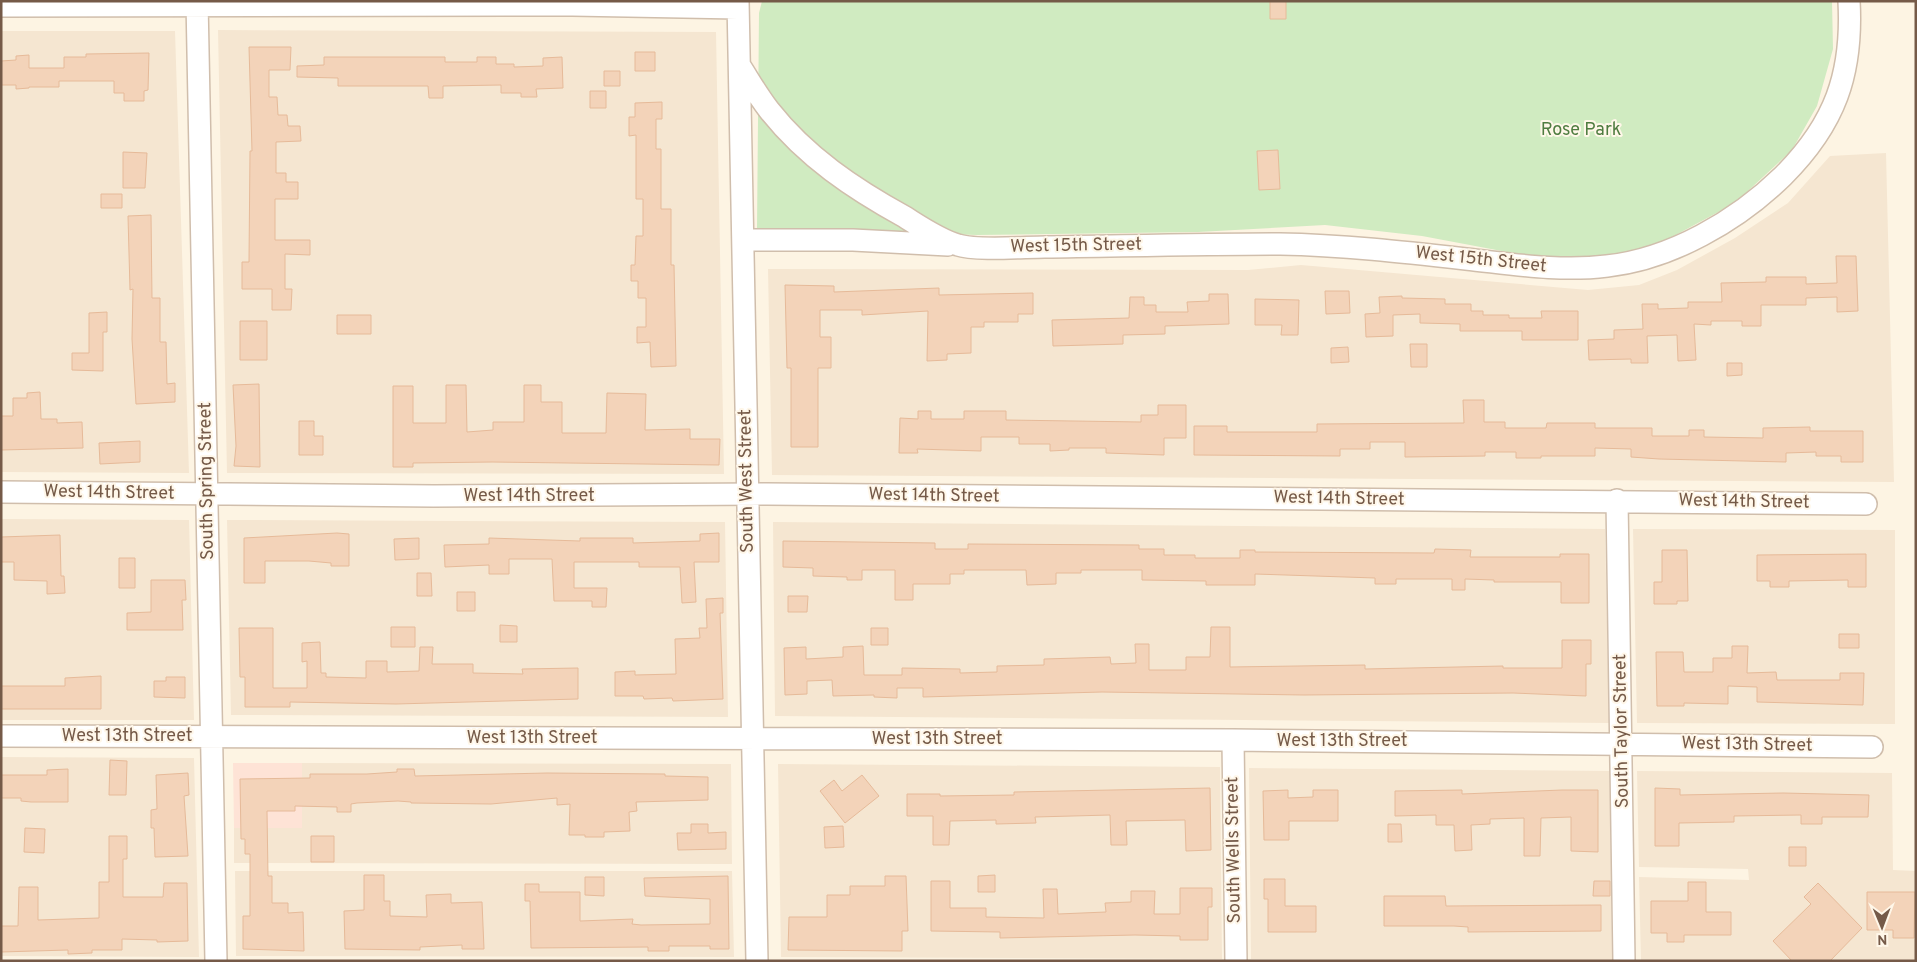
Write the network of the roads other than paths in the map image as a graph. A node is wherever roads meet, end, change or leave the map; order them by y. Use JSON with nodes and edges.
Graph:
{"nodes":[{"id":1,"x":1848,"y":1,"type":"edge"},
{"id":2,"x":197,"y":3,"type":"edge"},
{"id":3,"x":738,"y":4,"type":"edge"},
{"id":4,"x":1,"y":6,"type":"edge"},
{"id":5,"x":740,"y":66,"type":"junction"},
{"id":6,"x":743,"y":240,"type":"junction"},
{"id":7,"x":960,"y":246,"type":"junction"},
{"id":8,"x":1,"y":492,"type":"edge"},
{"id":9,"x":208,"y":494,"type":"junction"},
{"id":10,"x":747,"y":495,"type":"junction"},
{"id":11,"x":1617,"y":500,"type":"junction"},
{"id":12,"x":1866,"y":504,"type":"dead end"},
{"id":13,"x":1,"y":736,"type":"edge"},
{"id":14,"x":212,"y":736,"type":"junction"},
{"id":15,"x":751,"y":738,"type":"junction"},
{"id":16,"x":1233,"y":740,"type":"junction"},
{"id":17,"x":1622,"y":743,"type":"junction"},
{"id":18,"x":1872,"y":747,"type":"dead end"},
{"id":19,"x":216,"y":961,"type":"edge"},
{"id":20,"x":757,"y":961,"type":"edge"},
{"id":21,"x":1236,"y":961,"type":"edge"},
{"id":22,"x":1624,"y":961,"type":"edge"}],
"edges":[{"from":1,"to":7,"type":"street","name":"West 15th Street"},
{"from":2,"to":3,"type":"street"},
{"from":2,"to":4,"type":"street"},
{"from":2,"to":9,"type":"street","name":"South Spring Street"},
{"from":3,"to":5,"type":"street","name":"South West Street"},
{"from":5,"to":6,"type":"street","name":"South West Street"},
{"from":5,"to":7,"type":"street","name":"West 15th Street"},
{"from":6,"to":7,"type":"street","name":"West 15th Street"},
{"from":6,"to":10,"type":"street","name":"South West Street"},
{"from":8,"to":9,"type":"street","name":"West 14th Street"},
{"from":9,"to":10,"type":"street","name":"West 14th Street"},
{"from":9,"to":14,"type":"street","name":"South Spring Street"},
{"from":10,"to":11,"type":"street","name":"West 14th Street"},
{"from":10,"to":15,"type":"street","name":"South West Street"},
{"from":11,"to":12,"type":"street","name":"West 14th Street"},
{"from":11,"to":17,"type":"street","name":"South Taylor Street"},
{"from":13,"to":14,"type":"street","name":"West 13th Street"},
{"from":14,"to":15,"type":"street","name":"West 13th Street"},
{"from":14,"to":19,"type":"street","name":"South Spring Street"},
{"from":15,"to":16,"type":"street","name":"West 13th Street"},
{"from":15,"to":20,"type":"street","name":"South West Street"},
{"from":16,"to":17,"type":"street","name":"West 13th Street"},
{"from":16,"to":21,"type":"street","name":"South Wells Street"},
{"from":17,"to":18,"type":"street","name":"West 13th Street"},
{"from":17,"to":22,"type":"street","name":"South Taylor Street"}]}
